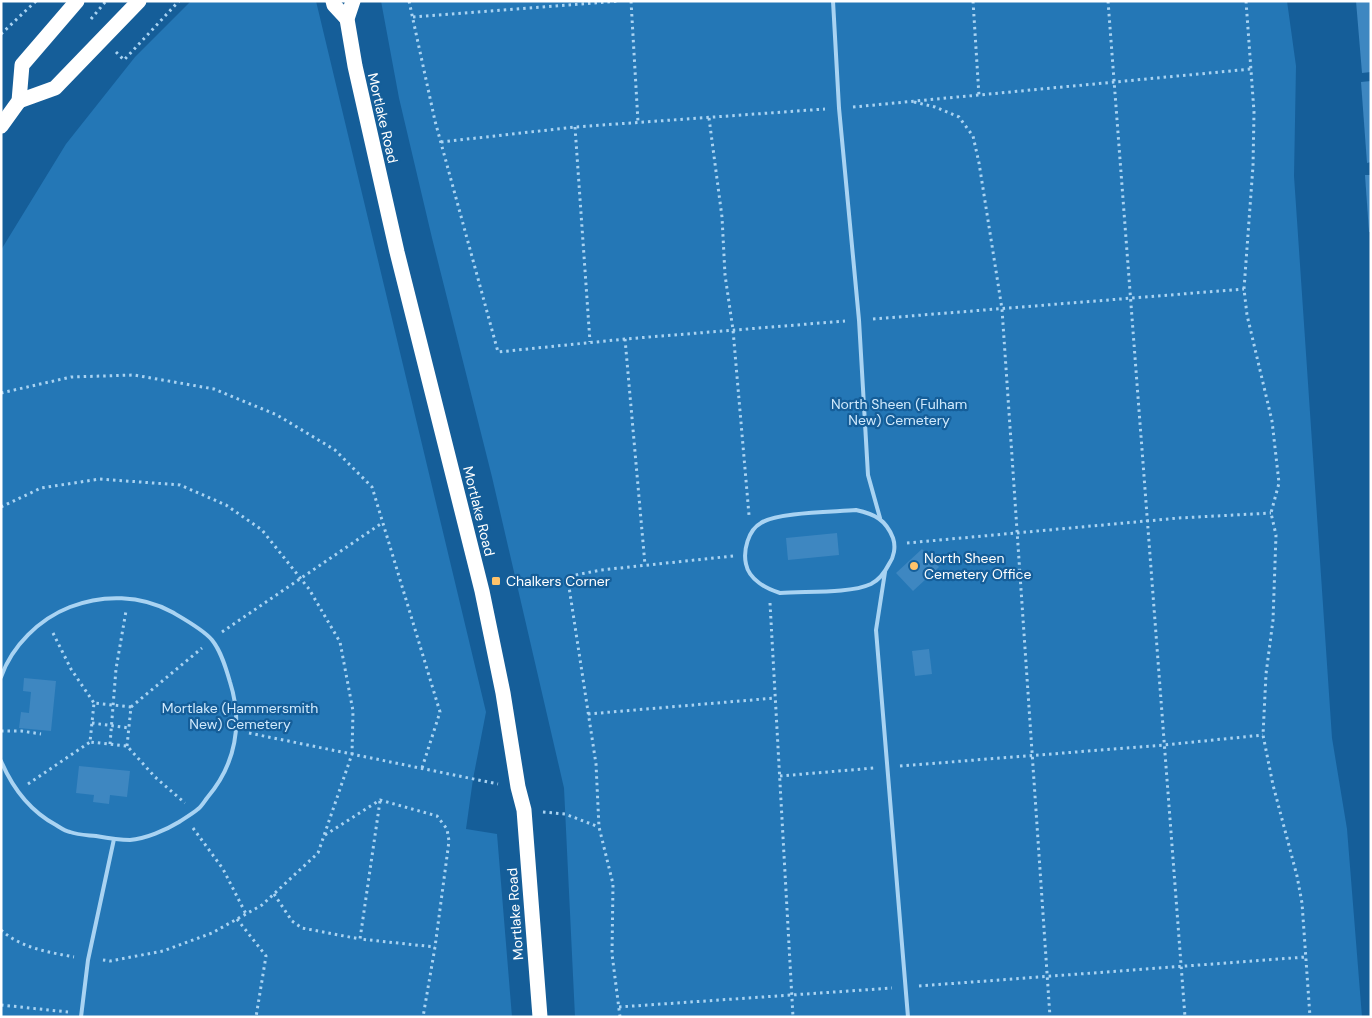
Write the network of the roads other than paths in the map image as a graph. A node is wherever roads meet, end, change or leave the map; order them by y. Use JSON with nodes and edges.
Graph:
{"nodes":[{"id":1,"x":77,"y":1,"type":"edge"},
{"id":2,"x":139,"y":1,"type":"edge"},
{"id":3,"x":334,"y":1,"type":"edge"},
{"id":4,"x":353,"y":1,"type":"edge"},
{"id":5,"x":833,"y":1,"type":"edge"},
{"id":6,"x":347,"y":19,"type":"junction"},
{"id":7,"x":19,"y":101,"type":"junction"},
{"id":8,"x":1,"y":126,"type":"edge"},
{"id":9,"x":880,"y":518,"type":"junction"},
{"id":10,"x":885,"y":572,"type":"junction"},
{"id":11,"x":1,"y":677,"type":"edge"},
{"id":12,"x":1,"y":761,"type":"edge"},
{"id":13,"x":114,"y":839,"type":"junction"},
{"id":14,"x":82,"y":1015,"type":"edge"},
{"id":15,"x":540,"y":1017,"type":"edge"},
{"id":16,"x":908,"y":1017,"type":"edge"}],
"edges":[{"from":1,"to":7,"type":"highway"},
{"from":2,"to":7,"type":"highway"},
{"from":3,"to":6,"type":"highway","name":"Mortlake Road"},
{"from":4,"to":6,"type":"highway","name":"Mortlake Road"},
{"from":5,"to":9,"type":"lane"},
{"from":6,"to":15,"type":"highway","name":"Mortlake Road"},
{"from":7,"to":8,"type":"highway"},
{"from":9,"to":10,"type":"lane"},
{"from":9,"to":10,"type":"lane"},
{"from":10,"to":16,"type":"lane"},
{"from":11,"to":13,"type":"lane"},
{"from":12,"to":13,"type":"lane"},
{"from":13,"to":14,"type":"lane"}]}
